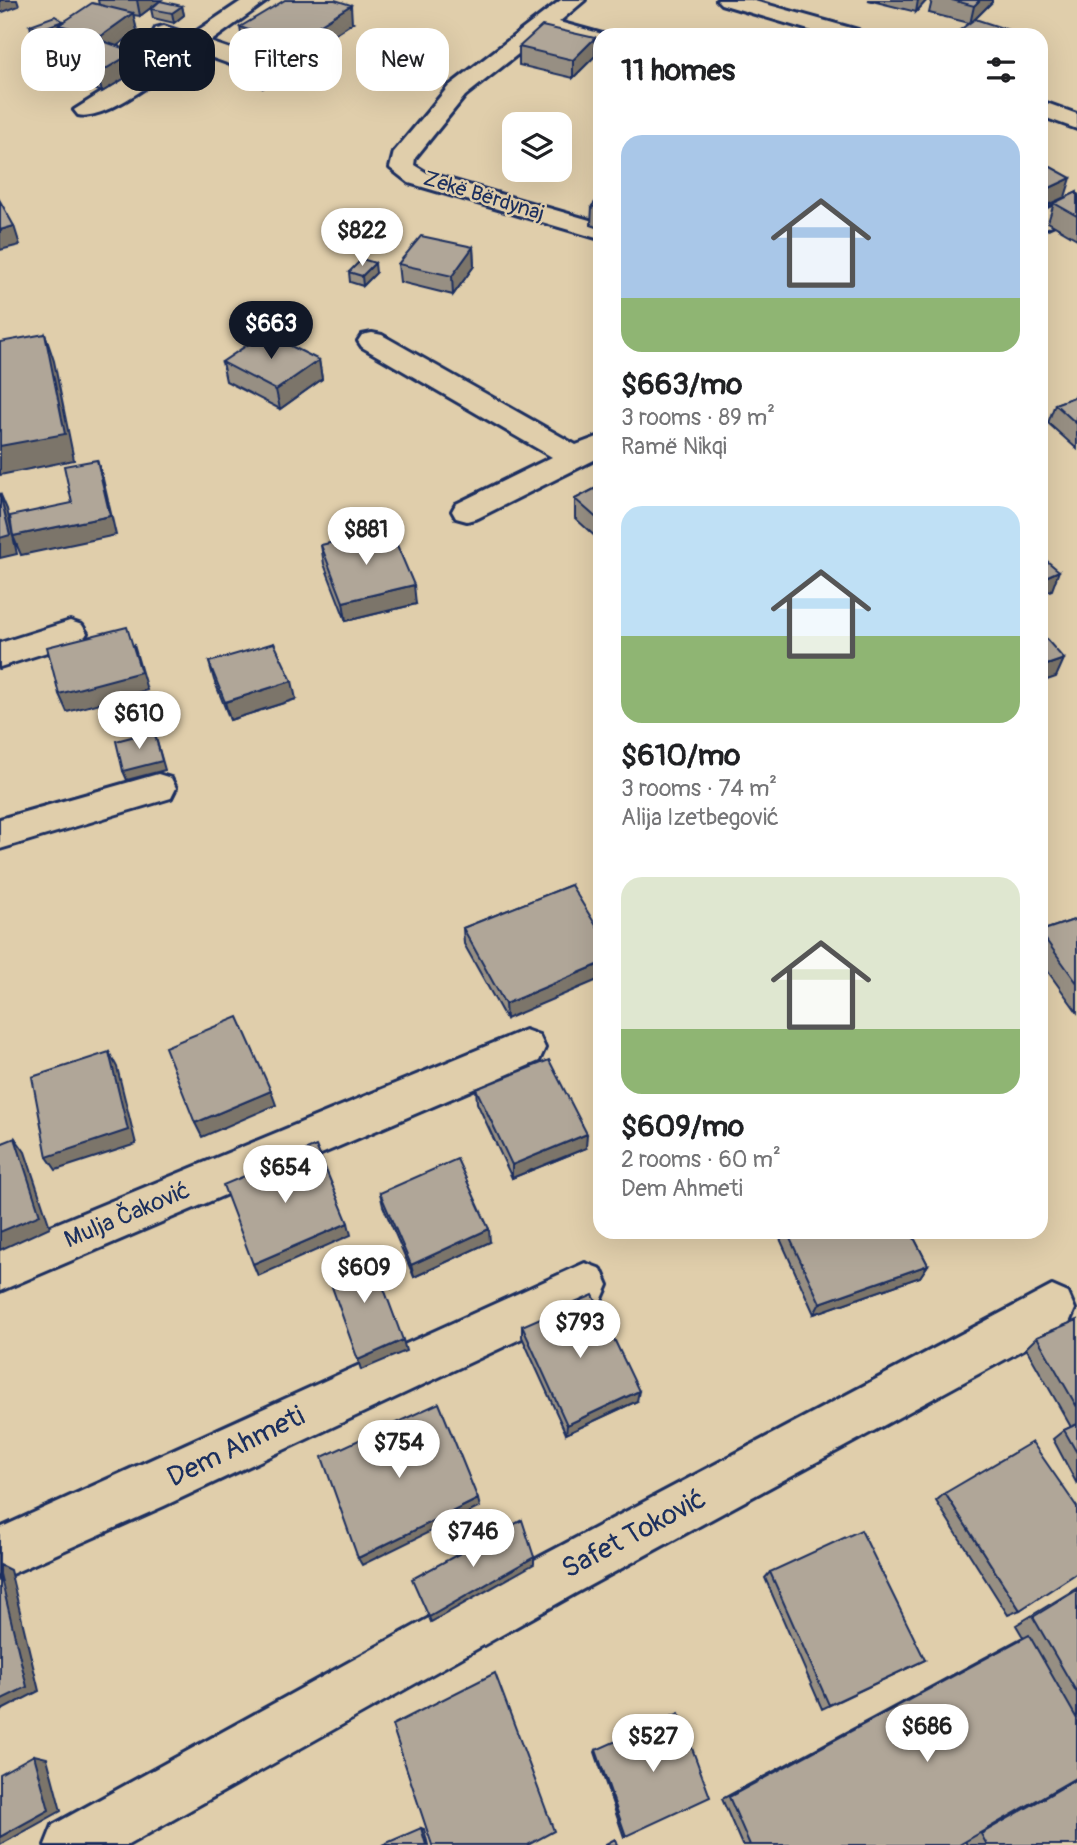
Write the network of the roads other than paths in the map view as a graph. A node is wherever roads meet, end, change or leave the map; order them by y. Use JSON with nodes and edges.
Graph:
{"nodes":[{"id":1,"x":257,"y":0,"type":"edge"},
{"id":2,"x":573,"y":0,"type":"edge"},
{"id":3,"x":728,"y":0,"type":"edge"},
{"id":4,"x":542,"y":24,"type":"junction"},
{"id":5,"x":826,"y":28,"type":"edge"},
{"id":6,"x":215,"y":30,"type":"edge"},
{"id":7,"x":593,"y":38,"type":"edge"},
{"id":8,"x":123,"y":91,"type":"edge"},
{"id":9,"x":86,"y":110,"type":"dead end"},
{"id":10,"x":1048,"y":111,"type":"edge"},
{"id":11,"x":1077,"y":122,"type":"edge"},
{"id":12,"x":1077,"y":204,"type":"edge"},
{"id":13,"x":1048,"y":218,"type":"edge"},
{"id":14,"x":593,"y":229,"type":"edge"},
{"id":15,"x":372,"y":341,"type":"dead end"},
{"id":16,"x":588,"y":451,"type":"edge"},
{"id":17,"x":467,"y":511,"type":"dead end"},
{"id":18,"x":70,"y":633,"type":"dead end"},
{"id":19,"x":0,"y":655,"type":"edge"},
{"id":20,"x":158,"y":788,"type":"dead end"},
{"id":21,"x":0,"y":834,"type":"edge"},
{"id":22,"x":525,"y":1048,"type":"dead end"},
{"id":23,"x":0,"y":1269,"type":"edge"},
{"id":24,"x":585,"y":1284,"type":"dead end"},
{"id":25,"x":1052,"y":1309,"type":"dead end"},
{"id":26,"x":0,"y":1554,"type":"edge"},
{"id":27,"x":73,"y":1845,"type":"edge"}],
"edges":[{"from":1,"to":6,"type":"street"},
{"from":2,"to":4,"type":"street","name":"Zekë Bërdynaj"},
{"from":3,"to":5,"type":"street"},
{"from":4,"to":7,"type":"street"},
{"from":4,"to":14,"type":"street","name":"Zekë Bërdynaj"},
{"from":8,"to":9,"type":"street"},
{"from":10,"to":11,"type":"street"},
{"from":12,"to":13,"type":"street"},
{"from":15,"to":16,"type":"street"},
{"from":16,"to":17,"type":"street"},
{"from":18,"to":19,"type":"street"},
{"from":20,"to":21,"type":"street"},
{"from":22,"to":23,"type":"street","name":"Mulja Čaković"},
{"from":24,"to":26,"type":"street","name":"Dem Ahmeti"},
{"from":25,"to":27,"type":"street","name":"Safet Toković"}]}
